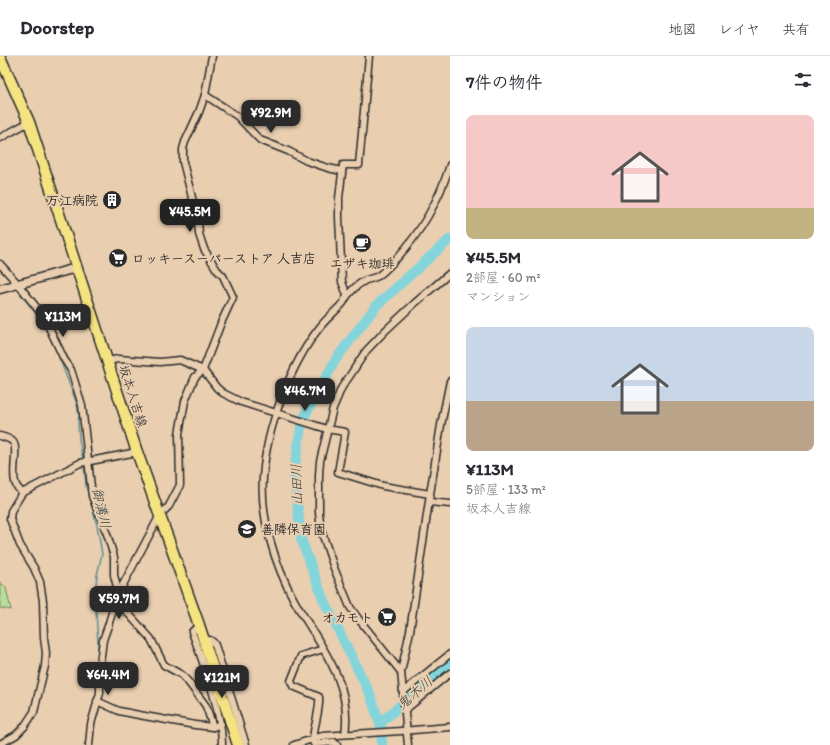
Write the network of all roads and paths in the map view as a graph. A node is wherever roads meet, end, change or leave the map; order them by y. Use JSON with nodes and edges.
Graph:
{"nodes":[{"id":1,"x":212,"y":56,"type":"edge"},
{"id":2,"x":369,"y":56,"type":"edge"},
{"id":3,"x":0,"y":58,"type":"edge"},
{"id":4,"x":205,"y":95,"type":"junction"},
{"id":5,"x":29,"y":122,"type":"junction"},
{"id":6,"x":0,"y":138,"type":"edge"},
{"id":7,"x":450,"y":165,"type":"edge"},
{"id":8,"x":342,"y":170,"type":"junction"},
{"id":9,"x":0,"y":264,"type":"edge"},
{"id":10,"x":76,"y":268,"type":"junction"},
{"id":11,"x":450,"y":273,"type":"edge"},
{"id":12,"x":18,"y":284,"type":"junction"},
{"id":13,"x":0,"y":289,"type":"edge"},
{"id":14,"x":348,"y":295,"type":"junction"},
{"id":15,"x":108,"y":361,"type":"junction"},
{"id":16,"x":203,"y":370,"type":"junction"},
{"id":17,"x":450,"y":381,"type":"edge"},
{"id":18,"x":277,"y":412,"type":"junction"},
{"id":19,"x":327,"y":429,"type":"junction"},
{"id":20,"x":0,"y":436,"type":"edge"},
{"id":21,"x":137,"y":452,"type":"junction"},
{"id":22,"x":89,"y":460,"type":"junction"},
{"id":23,"x":22,"y":493,"type":"junction"},
{"id":24,"x":430,"y":494,"type":"junction"},
{"id":25,"x":429,"y":502,"type":"junction"},
{"id":26,"x":450,"y":504,"type":"edge"},
{"id":27,"x":160,"y":515,"type":"junction"},
{"id":28,"x":119,"y":593,"type":"junction"},
{"id":29,"x":199,"y":624,"type":"junction"},
{"id":30,"x":204,"y":640,"type":"junction"},
{"id":31,"x":323,"y":649,"type":"junction"},
{"id":32,"x":450,"y":654,"type":"edge"},
{"id":33,"x":401,"y":672,"type":"junction"},
{"id":34,"x":450,"y":672,"type":"edge"},
{"id":35,"x":403,"y":692,"type":"junction"},
{"id":36,"x":97,"y":701,"type":"junction"},
{"id":37,"x":405,"y":710,"type":"junction"},
{"id":38,"x":221,"y":724,"type":"junction"},
{"id":39,"x":212,"y":727,"type":"junction"},
{"id":40,"x":450,"y":727,"type":"edge"},
{"id":41,"x":404,"y":731,"type":"junction"},
{"id":42,"x":347,"y":734,"type":"junction"},
{"id":43,"x":312,"y":739,"type":"junction"},
{"id":44,"x":0,"y":744,"type":"edge"},
{"id":45,"x":90,"y":745,"type":"edge"},
{"id":46,"x":222,"y":745,"type":"edge"},
{"id":47,"x":238,"y":745,"type":"edge"},
{"id":48,"x":246,"y":745,"type":"edge"},
{"id":49,"x":294,"y":745,"type":"edge"},
{"id":50,"x":337,"y":745,"type":"edge"},
{"id":51,"x":408,"y":745,"type":"edge"}],
"edges":[{"from":1,"to":4,"type":"street"},
{"from":2,"to":8,"type":"street"},
{"from":3,"to":5,"type":"main road","name":"坂本人吉線"},
{"from":4,"to":8,"type":"street"},
{"from":4,"to":16,"type":"street"},
{"from":5,"to":6,"type":"street"},
{"from":5,"to":10,"type":"main road","name":"坂本人吉線"},
{"from":7,"to":14,"type":"street"},
{"from":8,"to":14,"type":"street"},
{"from":9,"to":12,"type":"street"},
{"from":10,"to":12,"type":"street"},
{"from":10,"to":15,"type":"main road","name":"坂本人吉線"},
{"from":11,"to":19,"type":"street"},
{"from":12,"to":13,"type":"street"},
{"from":12,"to":22,"type":"street"},
{"from":14,"to":18,"type":"street"},
{"from":15,"to":16,"type":"street"},
{"from":15,"to":21,"type":"main road","name":"坂本人吉線"},
{"from":16,"to":18,"type":"street"},
{"from":16,"to":27,"type":"street"},
{"from":17,"to":24,"type":"street"},
{"from":18,"to":19,"type":"street"},
{"from":18,"to":31,"type":"street"},
{"from":19,"to":24,"type":"street"},
{"from":19,"to":33,"type":"street"},
{"from":20,"to":23,"type":"street"},
{"from":21,"to":22,"type":"street"},
{"from":21,"to":27,"type":"main road","name":"坂本人吉線"},
{"from":22,"to":23,"type":"street"},
{"from":22,"to":28,"type":"street"},
{"from":23,"to":44,"type":"street"},
{"from":24,"to":25,"type":"street"},
{"from":25,"to":26,"type":"street"},
{"from":25,"to":33,"type":"street"},
{"from":27,"to":28,"type":"street"},
{"from":27,"to":29,"type":"main road","name":"坂本人吉線"},
{"from":28,"to":36,"type":"street"},
{"from":28,"to":39,"type":"street"},
{"from":29,"to":30,"type":"main road","name":"坂本人吉線"},
{"from":29,"to":38,"type":"street"},
{"from":30,"to":47,"type":"main road","name":"坂本人吉線"},
{"from":30,"to":48,"type":"street"},
{"from":31,"to":42,"type":"street"},
{"from":31,"to":43,"type":"street"},
{"from":32,"to":35,"type":"street"},
{"from":33,"to":35,"type":"street"},
{"from":34,"to":37,"type":"street"},
{"from":35,"to":37,"type":"street"},
{"from":36,"to":39,"type":"street"},
{"from":36,"to":45,"type":"street"},
{"from":37,"to":41,"type":"street"},
{"from":38,"to":39,"type":"street"},
{"from":38,"to":46,"type":"street"},
{"from":40,"to":41,"type":"street"},
{"from":41,"to":42,"type":"street"},
{"from":41,"to":51,"type":"street"},
{"from":42,"to":43,"type":"street"},
{"from":43,"to":49,"type":"street"},
{"from":43,"to":50,"type":"street"}]}
